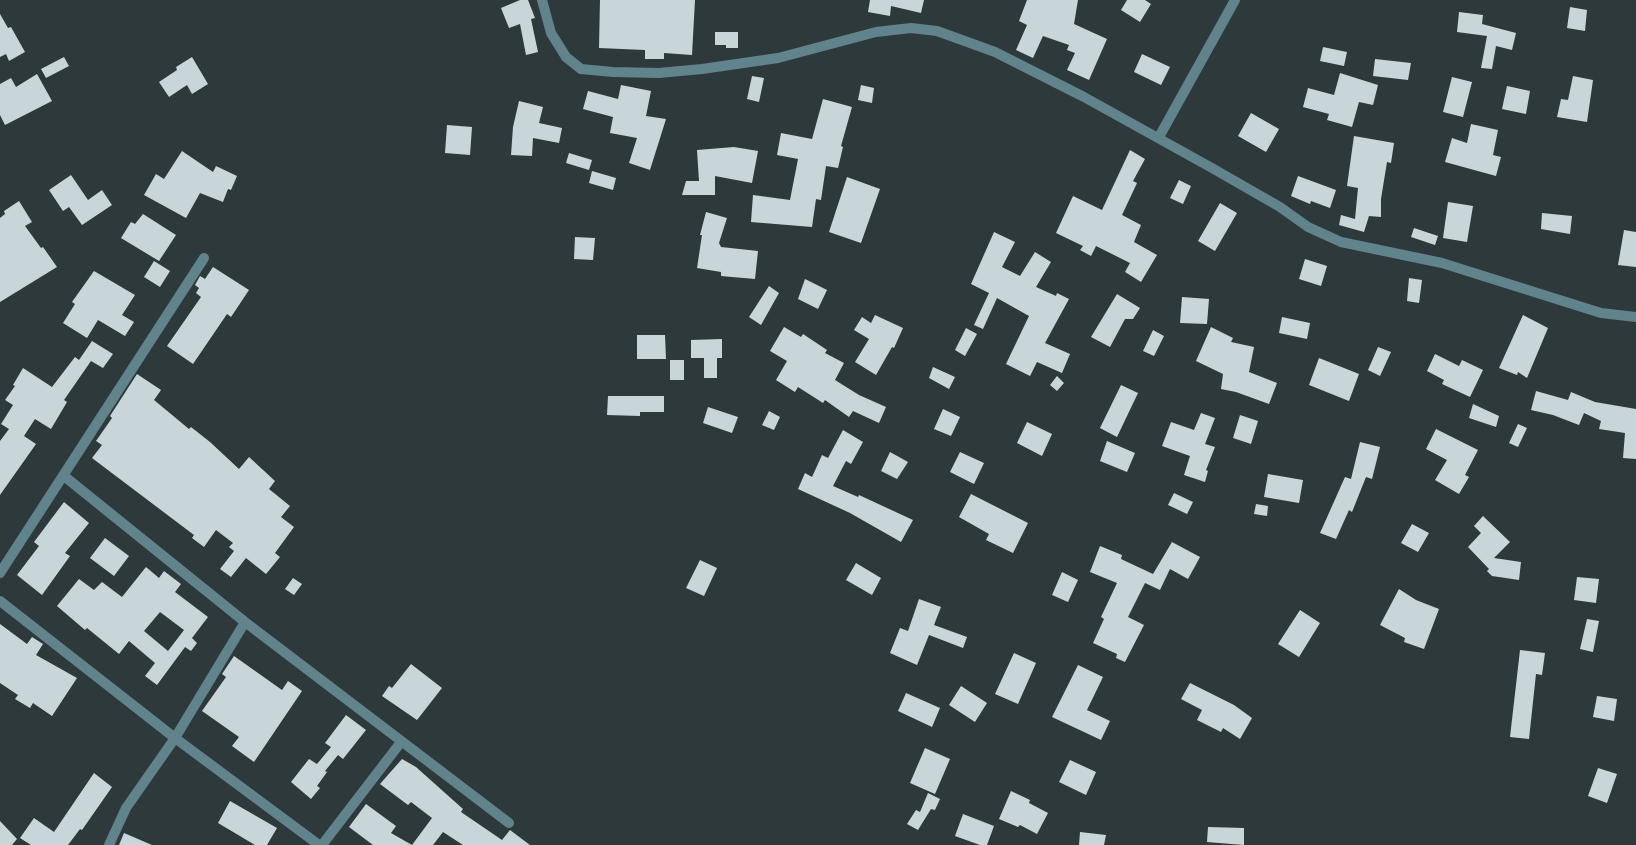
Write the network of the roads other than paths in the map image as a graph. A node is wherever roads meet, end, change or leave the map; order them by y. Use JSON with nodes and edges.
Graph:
{"nodes":[{"id":1,"x":542,"y":0,"type":"edge"},
{"id":2,"x":1235,"y":0,"type":"edge"},
{"id":3,"x":1159,"y":137,"type":"junction"},
{"id":4,"x":204,"y":258,"type":"dead end"},
{"id":5,"x":1636,"y":317,"type":"edge"},
{"id":6,"x":64,"y":476,"type":"junction"},
{"id":7,"x":0,"y":573,"type":"edge"},
{"id":8,"x":0,"y":601,"type":"edge"},
{"id":9,"x":245,"y":622,"type":"junction"},
{"id":10,"x":175,"y":738,"type":"junction"},
{"id":11,"x":401,"y":742,"type":"junction"},
{"id":12,"x":509,"y":824,"type":"dead end"},
{"id":13,"x":109,"y":845,"type":"edge"},
{"id":14,"x":321,"y":845,"type":"edge"}],
"edges":[{"from":1,"to":3,"type":"street"},
{"from":2,"to":3,"type":"street"},
{"from":3,"to":5,"type":"street"},
{"from":4,"to":6,"type":"street"},
{"from":6,"to":7,"type":"street"},
{"from":6,"to":9,"type":"street"},
{"from":8,"to":10,"type":"street"},
{"from":9,"to":10,"type":"street"},
{"from":9,"to":11,"type":"street"},
{"from":10,"to":13,"type":"street"},
{"from":10,"to":14,"type":"street"},
{"from":11,"to":12,"type":"street"},
{"from":11,"to":14,"type":"street"}]}
